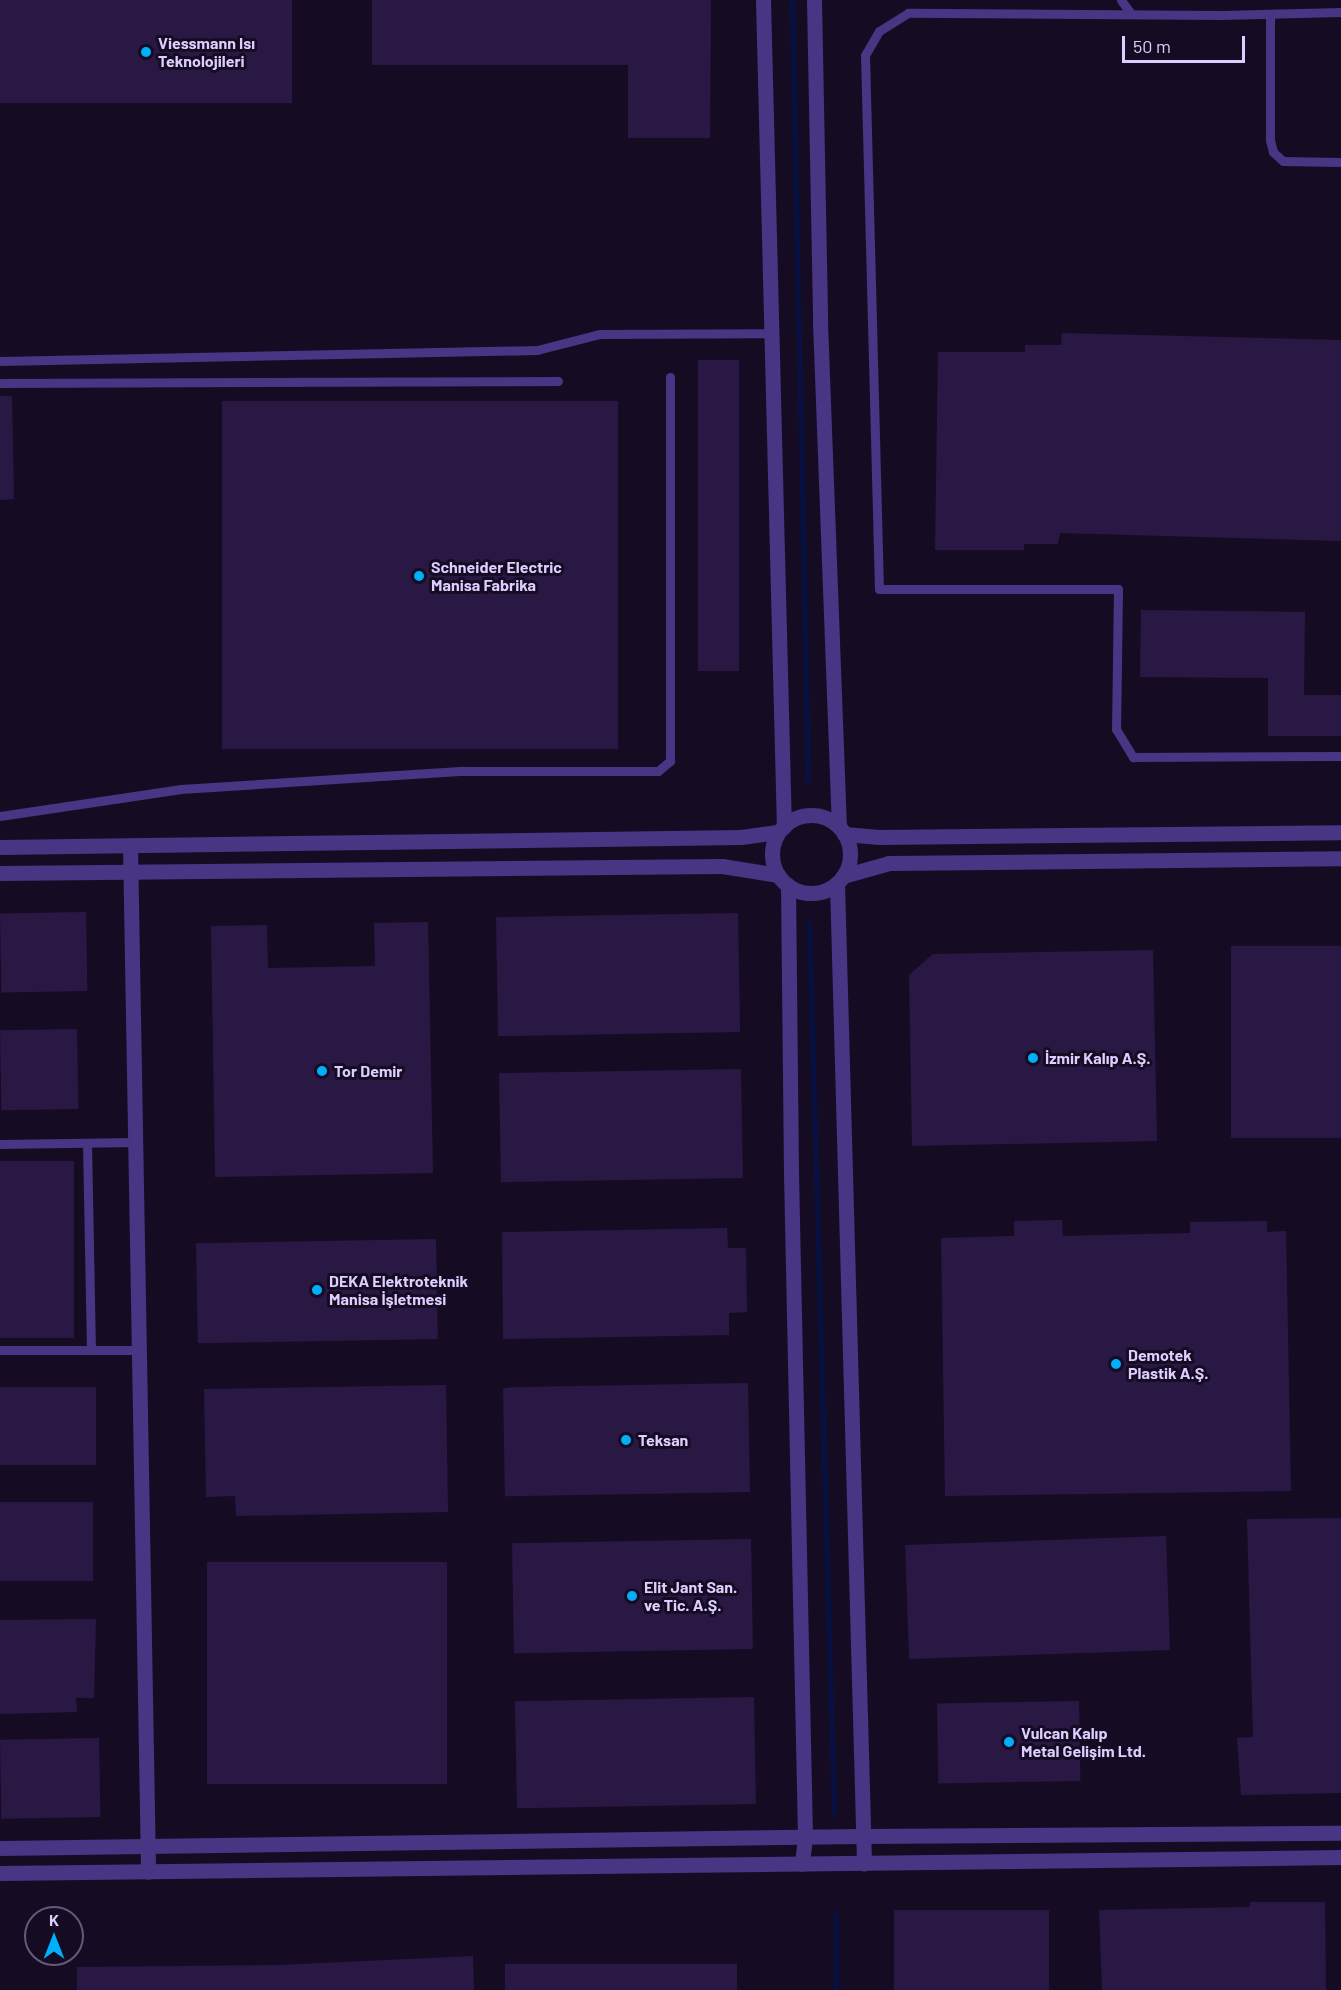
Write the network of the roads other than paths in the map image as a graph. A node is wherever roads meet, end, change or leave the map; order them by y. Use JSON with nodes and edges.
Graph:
{"nodes":[{"id":1,"x":763,"y":0,"type":"edge"},
{"id":2,"x":814,"y":0,"type":"edge"},
{"id":3,"x":1121,"y":0,"type":"edge"},
{"id":4,"x":1341,"y":12,"type":"edge"},
{"id":5,"x":1131,"y":14,"type":"junction"},
{"id":6,"x":1270,"y":14,"type":"junction"},
{"id":7,"x":1341,"y":162,"type":"edge"},
{"id":8,"x":772,"y":333,"type":"junction"},
{"id":9,"x":0,"y":361,"type":"edge"},
{"id":10,"x":670,"y":377,"type":"dead end"},
{"id":11,"x":558,"y":381,"type":"dead end"},
{"id":12,"x":0,"y":383,"type":"edge"},
{"id":13,"x":1341,"y":756,"type":"edge"},
{"id":14,"x":0,"y":816,"type":"edge"},
{"id":15,"x":781,"y":830,"type":"junction"},
{"id":16,"x":841,"y":830,"type":"junction"},
{"id":17,"x":1341,"y":832,"type":"edge"},
{"id":18,"x":130,"y":846,"type":"junction"},
{"id":19,"x":0,"y":847,"type":"edge"},
{"id":20,"x":1341,"y":858,"type":"edge"},
{"id":21,"x":0,"y":873,"type":"edge"},
{"id":22,"x":131,"y":873,"type":"junction"},
{"id":23,"x":840,"y":879,"type":"junction"},
{"id":24,"x":783,"y":880,"type":"junction"},
{"id":25,"x":136,"y":1142,"type":"junction"},
{"id":26,"x":87,"y":1143,"type":"junction"},
{"id":27,"x":0,"y":1144,"type":"edge"},
{"id":28,"x":0,"y":1350,"type":"edge"},
{"id":29,"x":91,"y":1350,"type":"junction"},
{"id":30,"x":139,"y":1350,"type":"junction"},
{"id":31,"x":1341,"y":1833,"type":"edge"},
{"id":32,"x":862,"y":1836,"type":"junction"},
{"id":33,"x":805,"y":1838,"type":"junction"},
{"id":34,"x":148,"y":1845,"type":"junction"},
{"id":35,"x":0,"y":1848,"type":"edge"},
{"id":36,"x":1341,"y":1857,"type":"edge"},
{"id":37,"x":802,"y":1864,"type":"junction"},
{"id":38,"x":864,"y":1864,"type":"junction"},
{"id":39,"x":148,"y":1872,"type":"junction"},
{"id":40,"x":0,"y":1873,"type":"edge"}],
"edges":[{"from":1,"to":8,"type":"street"},
{"from":2,"to":16,"type":"street"},
{"from":3,"to":5,"type":"lane"},
{"from":4,"to":6,"type":"lane"},
{"from":5,"to":6,"type":"lane"},
{"from":5,"to":13,"type":"lane"},
{"from":6,"to":7,"type":"lane"},
{"from":8,"to":9,"type":"lane"},
{"from":8,"to":15,"type":"street"},
{"from":10,"to":14,"type":"lane"},
{"from":11,"to":12,"type":"lane"},
{"from":15,"to":16,"type":"street"},
{"from":15,"to":18,"type":"street"},
{"from":15,"to":24,"type":"street"},
{"from":16,"to":17,"type":"street"},
{"from":16,"to":23,"type":"street"},
{"from":18,"to":19,"type":"street"},
{"from":18,"to":22,"type":"street"},
{"from":20,"to":23,"type":"street"},
{"from":21,"to":22,"type":"street"},
{"from":22,"to":24,"type":"street"},
{"from":22,"to":25,"type":"street"},
{"from":23,"to":24,"type":"street"},
{"from":23,"to":32,"type":"street"},
{"from":24,"to":33,"type":"street"},
{"from":25,"to":26,"type":"lane"},
{"from":25,"to":30,"type":"street"},
{"from":26,"to":27,"type":"lane"},
{"from":26,"to":29,"type":"lane"},
{"from":28,"to":29,"type":"lane"},
{"from":29,"to":30,"type":"lane"},
{"from":30,"to":34,"type":"street"},
{"from":31,"to":32,"type":"street"},
{"from":32,"to":33,"type":"street"},
{"from":32,"to":38,"type":"street"},
{"from":33,"to":34,"type":"street"},
{"from":33,"to":37,"type":"street"},
{"from":34,"to":35,"type":"street"},
{"from":34,"to":39,"type":"street"},
{"from":36,"to":38,"type":"street"},
{"from":37,"to":38,"type":"street"},
{"from":37,"to":39,"type":"street"},
{"from":39,"to":40,"type":"street"}]}
